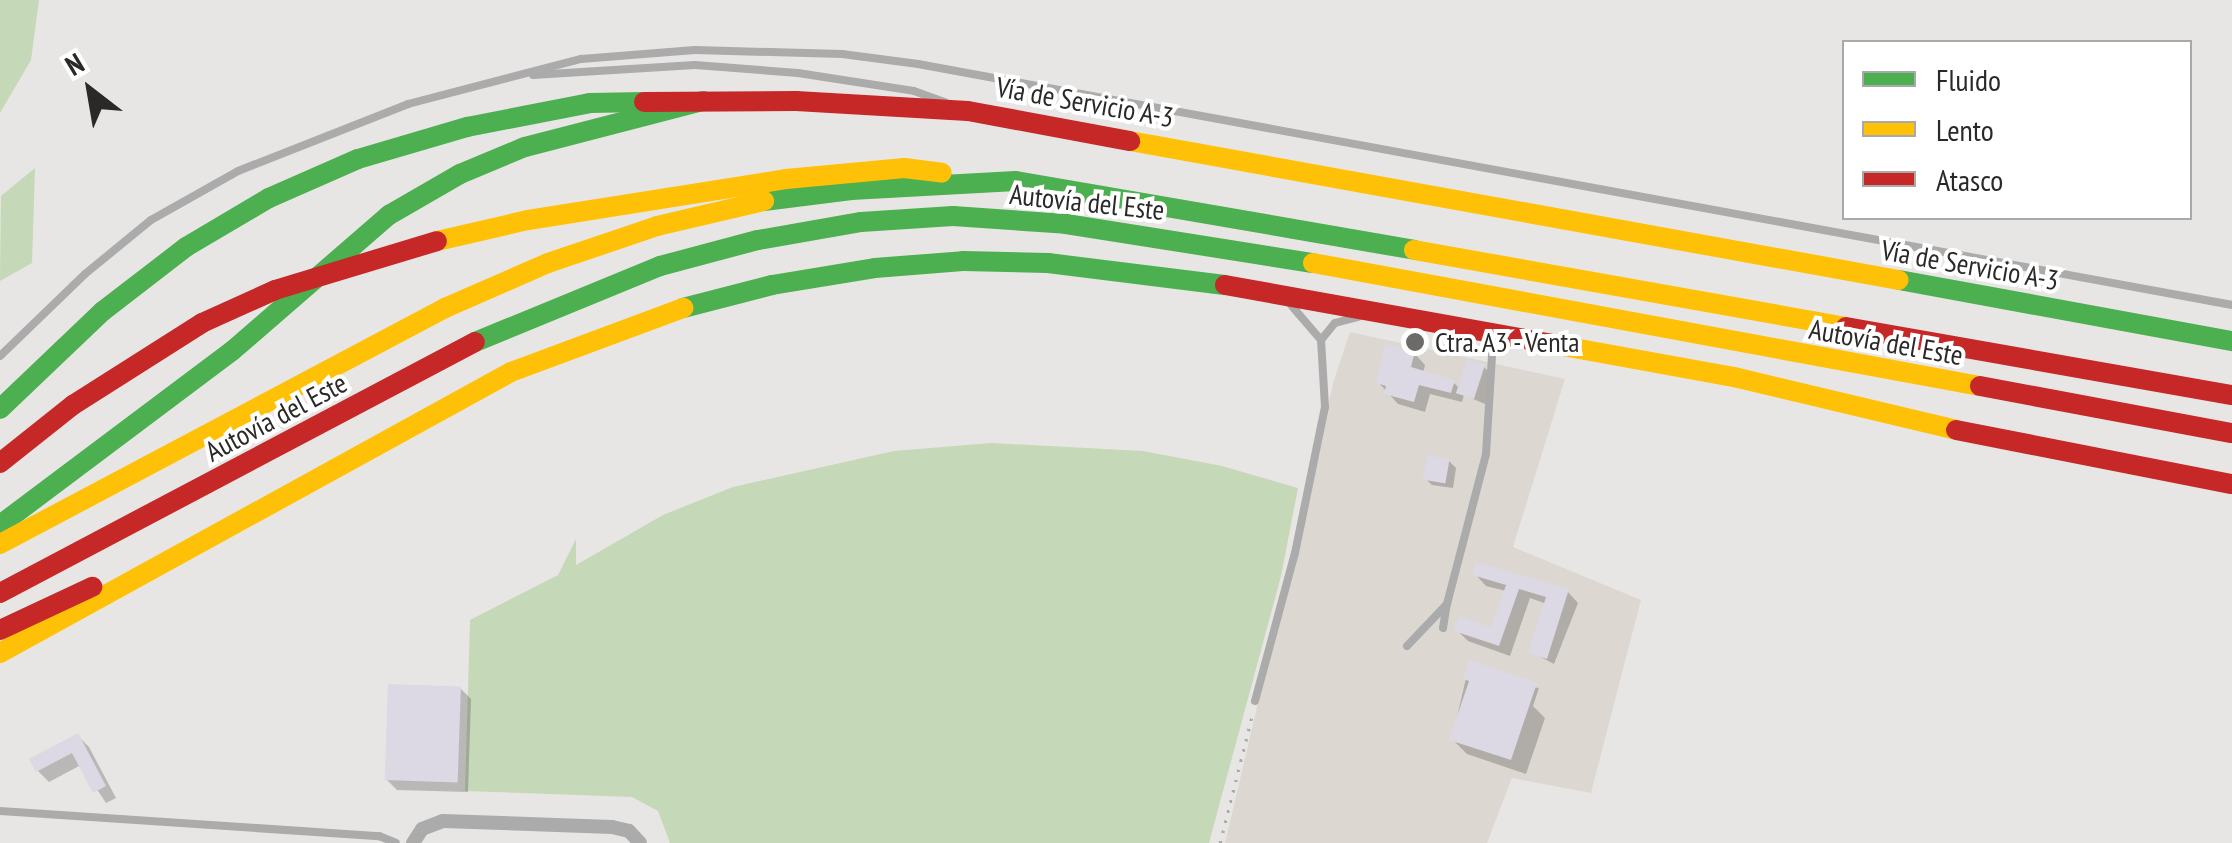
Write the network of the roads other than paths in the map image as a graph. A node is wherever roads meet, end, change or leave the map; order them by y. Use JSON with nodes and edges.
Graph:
{"nodes":[{"id":1,"x":515,"y":76,"type":"junction"},
{"id":2,"x":703,"y":101,"type":"junction"},
{"id":3,"x":968,"y":110,"type":"junction"},
{"id":4,"x":1016,"y":181,"type":"junction"},
{"id":5,"x":1271,"y":293,"type":"junction"},
{"id":6,"x":2232,"y":305,"type":"edge"},
{"id":7,"x":1376,"y":312,"type":"junction"},
{"id":8,"x":1493,"y":334,"type":"junction"},
{"id":9,"x":1321,"y":340,"type":"junction"},
{"id":10,"x":2232,"y":341,"type":"edge"},
{"id":11,"x":0,"y":356,"type":"edge"},
{"id":12,"x":2232,"y":395,"type":"edge"},
{"id":13,"x":0,"y":408,"type":"edge"},
{"id":14,"x":2232,"y":432,"type":"edge"},
{"id":15,"x":0,"y":463,"type":"edge"},
{"id":16,"x":2232,"y":484,"type":"edge"},
{"id":17,"x":0,"y":525,"type":"edge"},
{"id":18,"x":0,"y":544,"type":"edge"},
{"id":19,"x":186,"y":552,"type":"junction"},
{"id":20,"x":0,"y":593,"type":"edge"},
{"id":21,"x":1447,"y":604,"type":"junction"},
{"id":22,"x":1443,"y":628,"type":"dead end"},
{"id":23,"x":0,"y":630,"type":"edge"},
{"id":24,"x":1407,"y":646,"type":"dead end"},
{"id":25,"x":0,"y":653,"type":"edge"},
{"id":26,"x":1256,"y":701,"type":"road end"},
{"id":27,"x":0,"y":811,"type":"edge"},
{"id":28,"x":396,"y":843,"type":"edge"},
{"id":29,"x":412,"y":843,"type":"edge"},
{"id":30,"x":640,"y":843,"type":"edge"}],
"edges":[{"from":1,"to":3,"type":"lane"},
{"from":1,"to":6,"type":"lane"},
{"from":1,"to":11,"type":"lane"},
{"from":2,"to":3,"type":"main road","name":"Vía de Servicio A-3"},
{"from":2,"to":13,"type":"main road","name":"Vía de Servicio A-3"},
{"from":2,"to":17,"type":"main road"},
{"from":3,"to":10,"type":"main road","name":"Vía de Servicio A-3"},
{"from":4,"to":12,"type":"main road","name":"Autovía del Este"},
{"from":4,"to":15,"type":"main road"},
{"from":4,"to":18,"type":"main road","name":"Autovía del Este"},
{"from":5,"to":7,"type":"main road"},
{"from":5,"to":9,"type":"lane"},
{"from":5,"to":19,"type":"main road"},
{"from":7,"to":8,"type":"main road"},
{"from":7,"to":9,"type":"lane"},
{"from":8,"to":16,"type":"main road"},
{"from":8,"to":21,"type":"lane"},
{"from":9,"to":26,"type":"lane"},
{"from":14,"to":20,"type":"main road","name":"Autovía del Este"},
{"from":19,"to":23,"type":"main road"},
{"from":19,"to":25,"type":"main road"},
{"from":21,"to":22,"type":"lane"},
{"from":21,"to":24,"type":"lane"},
{"from":27,"to":28,"type":"lane"},
{"from":29,"to":30,"type":"street"}]}
